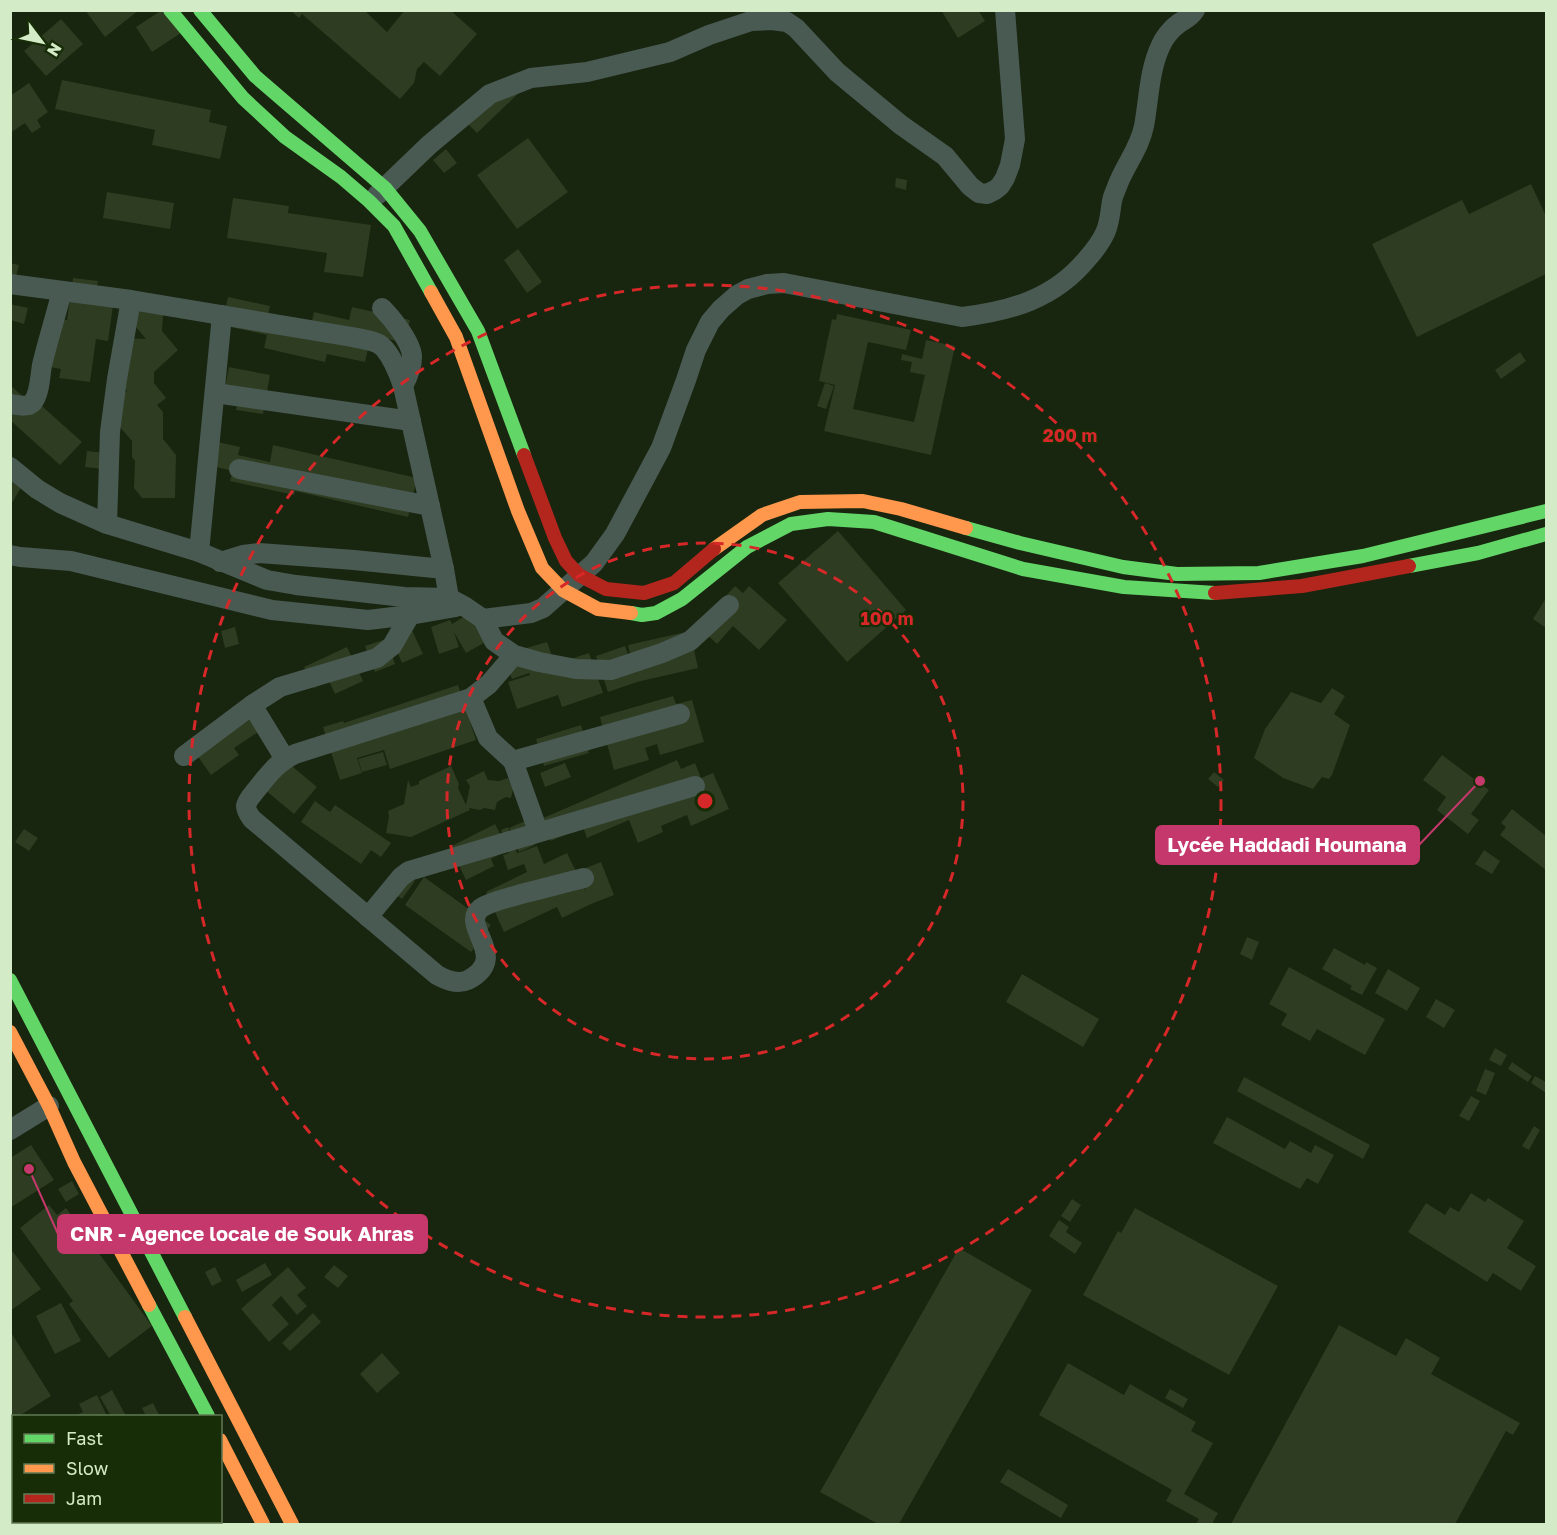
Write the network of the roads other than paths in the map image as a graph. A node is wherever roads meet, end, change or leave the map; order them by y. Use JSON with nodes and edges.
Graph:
{"nodes":[{"id":1,"x":170,"y":10,"type":"edge"},
{"id":2,"x":200,"y":10,"type":"edge"},
{"id":3,"x":1005,"y":10,"type":"edge"},
{"id":4,"x":1195,"y":10,"type":"edge"},
{"id":5,"x":385,"y":188,"type":"junction"},
{"id":6,"x":369,"y":201,"type":"junction"},
{"id":7,"x":10,"y":284,"type":"edge"},
{"id":8,"x":62,"y":291,"type":"junction"},
{"id":9,"x":131,"y":300,"type":"junction"},
{"id":10,"x":382,"y":308,"type":"dead end"},
{"id":11,"x":222,"y":315,"type":"junction"},
{"id":12,"x":403,"y":386,"type":"junction"},
{"id":13,"x":214,"y":393,"type":"junction"},
{"id":14,"x":10,"y":404,"type":"edge"},
{"id":15,"x":411,"y":421,"type":"junction"},
{"id":16,"x":10,"y":467,"type":"edge"},
{"id":17,"x":239,"y":469,"type":"dead end"},
{"id":18,"x":430,"y":506,"type":"junction"},
{"id":19,"x":1546,"y":511,"type":"edge"},
{"id":20,"x":107,"y":524,"type":"junction"},
{"id":21,"x":1546,"y":534,"type":"edge"},
{"id":22,"x":199,"y":552,"type":"junction"},
{"id":23,"x":10,"y":555,"type":"edge"},
{"id":24,"x":220,"y":562,"type":"junction"},
{"id":25,"x":444,"y":569,"type":"junction"},
{"id":26,"x":579,"y":575,"type":"junction"},
{"id":27,"x":563,"y":590,"type":"junction"},
{"id":28,"x":457,"y":602,"type":"junction"},
{"id":29,"x":729,"y":605,"type":"dead end"},
{"id":30,"x":410,"y":615,"type":"junction"},
{"id":31,"x":483,"y":619,"type":"junction"},
{"id":32,"x":514,"y":655,"type":"junction"},
{"id":33,"x":471,"y":698,"type":"junction"},
{"id":34,"x":252,"y":705,"type":"junction"},
{"id":35,"x":680,"y":714,"type":"dead end"},
{"id":36,"x":184,"y":756,"type":"dead end"},
{"id":37,"x":285,"y":759,"type":"junction"},
{"id":38,"x":513,"y":761,"type":"junction"},
{"id":39,"x":694,"y":786,"type":"dead end"},
{"id":40,"x":538,"y":831,"type":"junction"},
{"id":41,"x":584,"y":878,"type":"dead end"},
{"id":42,"x":368,"y":917,"type":"junction"},
{"id":43,"x":10,"y":980,"type":"edge"},
{"id":44,"x":10,"y":1032,"type":"edge"},
{"id":45,"x":49,"y":1106,"type":"junction"},
{"id":46,"x":10,"y":1130,"type":"edge"},
{"id":47,"x":207,"y":1415,"type":"edge"},
{"id":48,"x":222,"y":1444,"type":"edge"},
{"id":49,"x":263,"y":1524,"type":"edge"},
{"id":50,"x":292,"y":1524,"type":"edge"}],
"edges":[{"from":1,"to":6,"type":"main road"},
{"from":2,"to":5,"type":"main road"},
{"from":3,"to":5,"type":"street"},
{"from":4,"to":26,"type":"street"},
{"from":5,"to":6,"type":"street"},
{"from":5,"to":26,"type":"main road"},
{"from":6,"to":27,"type":"main road"},
{"from":7,"to":8,"type":"street"},
{"from":8,"to":9,"type":"street"},
{"from":8,"to":14,"type":"street"},
{"from":9,"to":11,"type":"street"},
{"from":9,"to":20,"type":"street"},
{"from":10,"to":12,"type":"street"},
{"from":11,"to":12,"type":"street"},
{"from":11,"to":13,"type":"street"},
{"from":12,"to":15,"type":"street"},
{"from":13,"to":15,"type":"street"},
{"from":13,"to":22,"type":"street"},
{"from":15,"to":18,"type":"street"},
{"from":16,"to":20,"type":"street"},
{"from":17,"to":18,"type":"street"},
{"from":18,"to":25,"type":"street"},
{"from":19,"to":26,"type":"main road"},
{"from":20,"to":22,"type":"street"},
{"from":21,"to":27,"type":"main road"},
{"from":22,"to":24,"type":"street"},
{"from":23,"to":30,"type":"street"},
{"from":24,"to":25,"type":"street"},
{"from":24,"to":28,"type":"street"},
{"from":25,"to":28,"type":"street"},
{"from":26,"to":27,"type":"street"},
{"from":27,"to":31,"type":"street"},
{"from":28,"to":30,"type":"street"},
{"from":28,"to":31,"type":"street"},
{"from":29,"to":32,"type":"street"},
{"from":30,"to":34,"type":"street"},
{"from":31,"to":32,"type":"street"},
{"from":32,"to":33,"type":"street"},
{"from":33,"to":37,"type":"street"},
{"from":33,"to":38,"type":"street"},
{"from":34,"to":36,"type":"street"},
{"from":34,"to":37,"type":"street"},
{"from":35,"to":38,"type":"street"},
{"from":37,"to":42,"type":"street"},
{"from":38,"to":40,"type":"street"},
{"from":39,"to":40,"type":"street"},
{"from":40,"to":42,"type":"street"},
{"from":41,"to":42,"type":"street"},
{"from":43,"to":50,"type":"main road"},
{"from":44,"to":45,"type":"main road"},
{"from":45,"to":46,"type":"street"},
{"from":45,"to":47,"type":"main road"},
{"from":48,"to":49,"type":"main road"}]}
